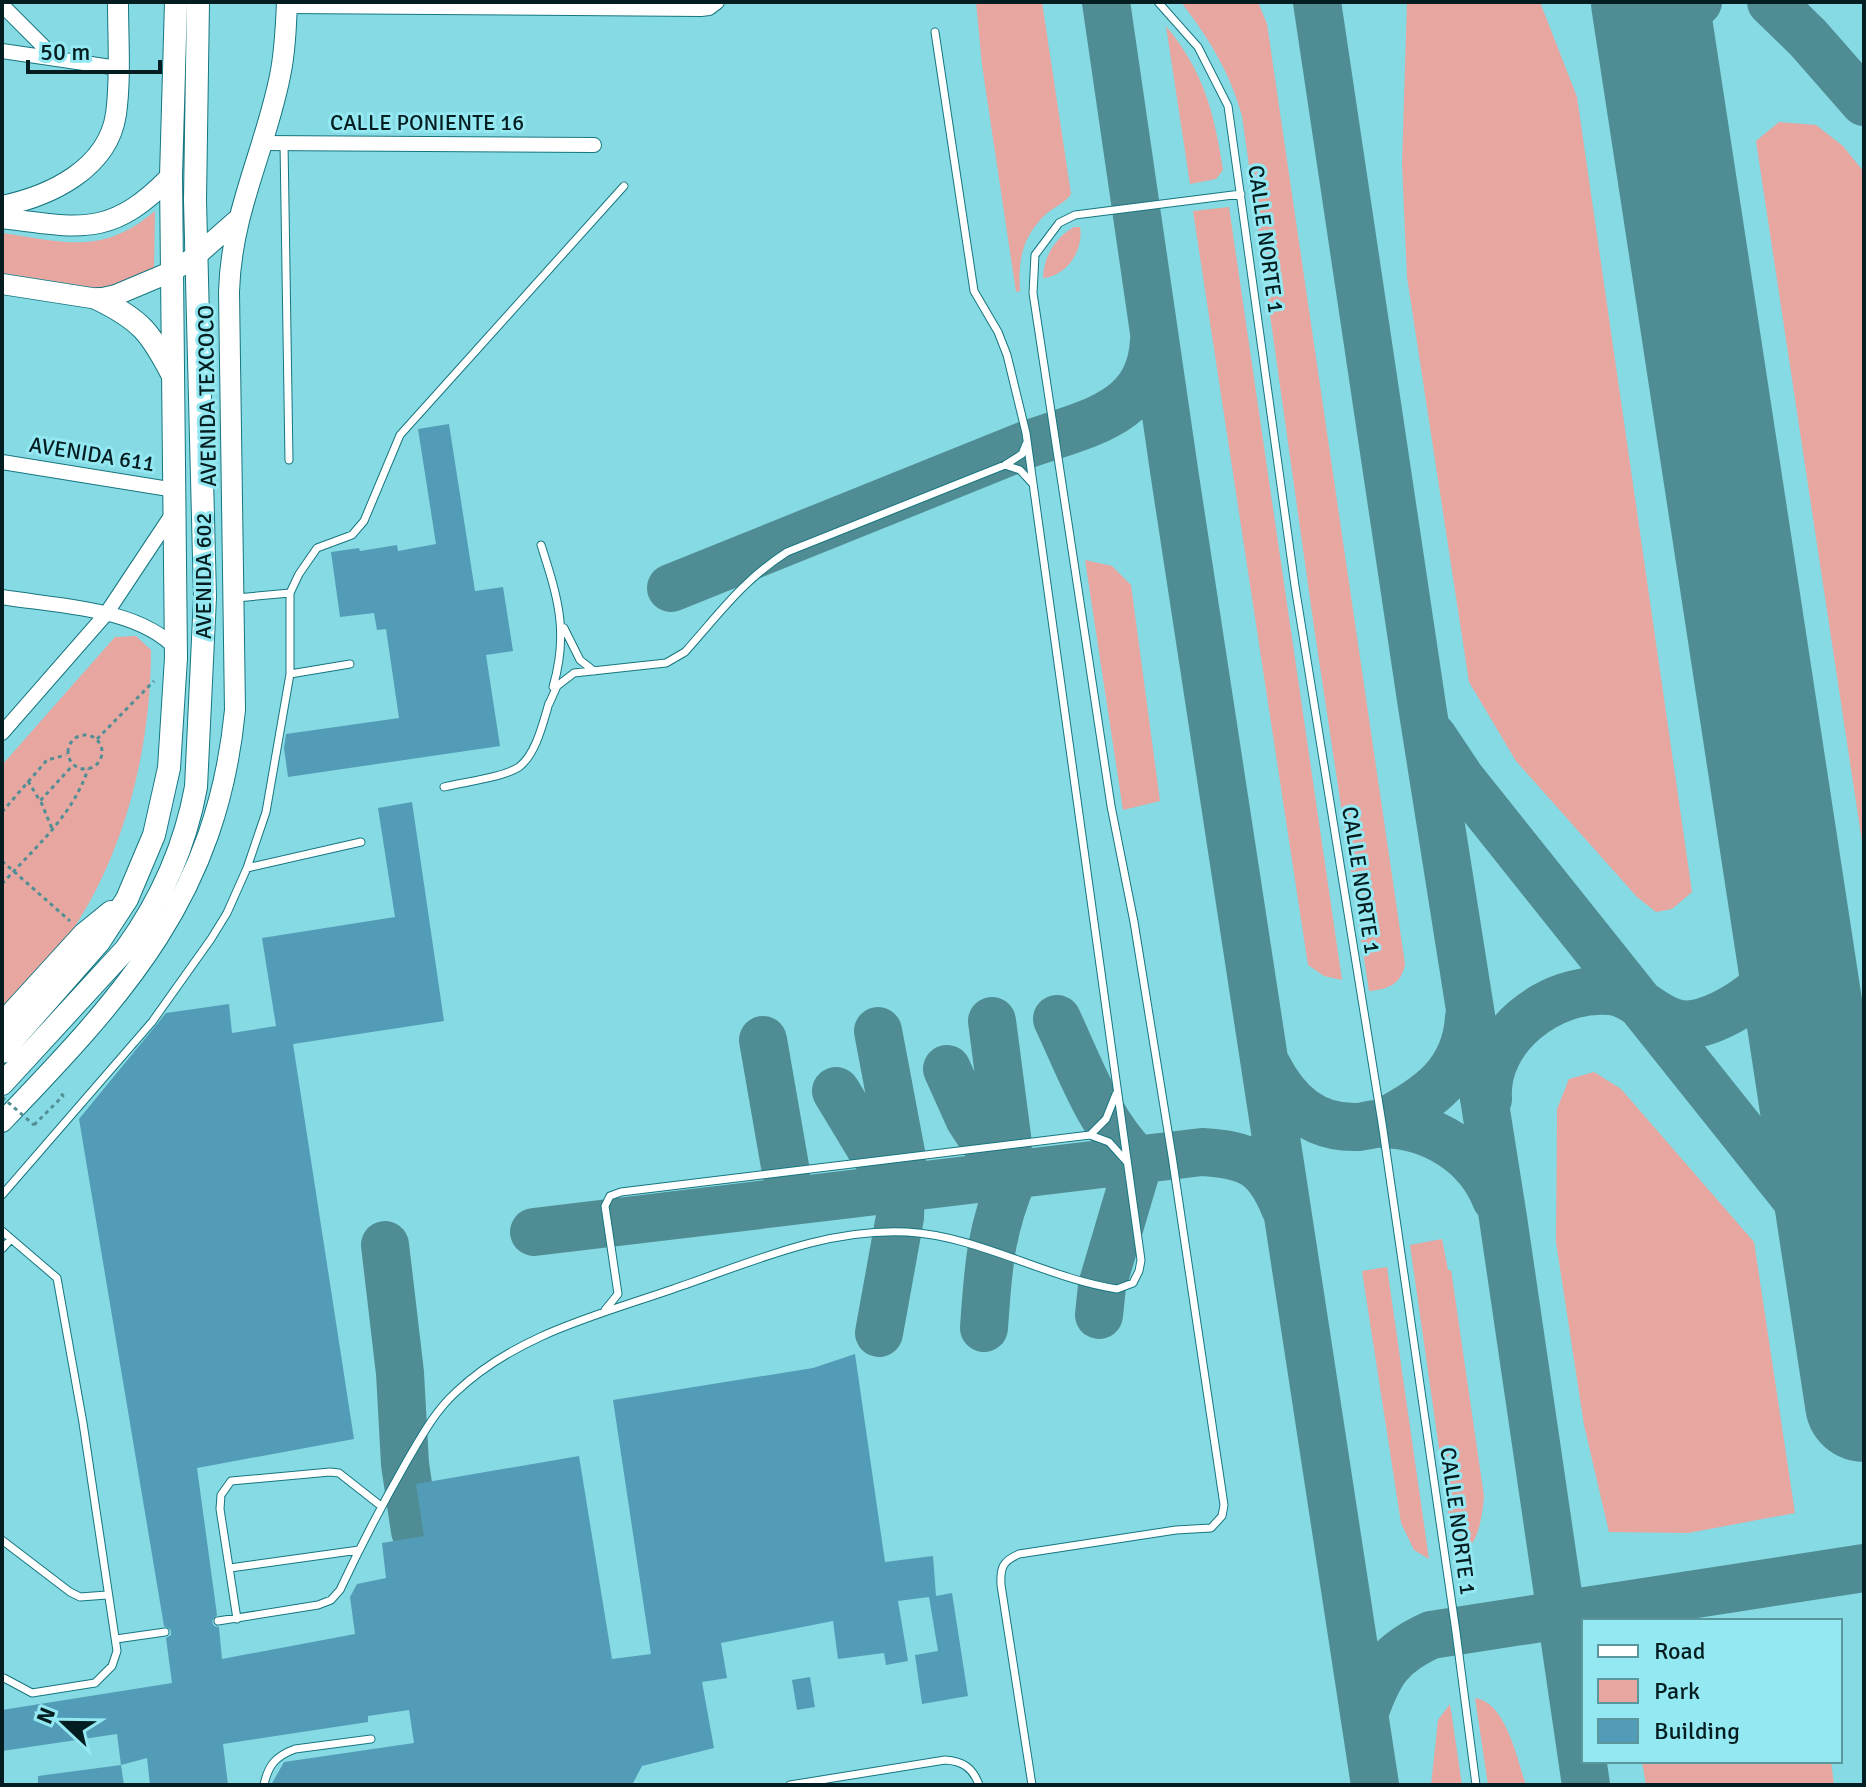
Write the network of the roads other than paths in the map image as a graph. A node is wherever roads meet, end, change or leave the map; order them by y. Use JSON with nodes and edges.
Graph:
{"nodes":[{"id":1,"x":119,"y":2,"type":"edge"},
{"id":2,"x":176,"y":2,"type":"edge"},
{"id":3,"x":198,"y":2,"type":"edge"},
{"id":4,"x":1158,"y":2,"type":"edge"},
{"id":5,"x":285,"y":3,"type":"edge"},
{"id":6,"x":716,"y":4,"type":"edge"},
{"id":7,"x":2,"y":5,"type":"edge"},
{"id":8,"x":935,"y":32,"type":"dead end"},
{"id":9,"x":2,"y":51,"type":"edge"},
{"id":10,"x":56,"y":59,"type":"junction"},
{"id":11,"x":118,"y":68,"type":"junction"},
{"id":12,"x":260,"y":143,"type":"junction"},
{"id":13,"x":284,"y":143,"type":"junction"},
{"id":14,"x":594,"y":145,"type":"dead end"},
{"id":15,"x":171,"y":176,"type":"junction"},
{"id":16,"x":624,"y":186,"type":"dead end"},
{"id":17,"x":1241,"y":194,"type":"junction"},
{"id":18,"x":2,"y":206,"type":"edge"},
{"id":19,"x":2,"y":218,"type":"edge"},
{"id":20,"x":237,"y":220,"type":"junction"},
{"id":21,"x":196,"y":256,"type":"junction"},
{"id":22,"x":173,"y":271,"type":"junction"},
{"id":23,"x":2,"y":284,"type":"edge"},
{"id":24,"x":98,"y":299,"type":"junction"},
{"id":25,"x":174,"y":379,"type":"junction"},
{"id":26,"x":1026,"y":433,"type":"junction"},
{"id":27,"x":289,"y":460,"type":"dead end"},
{"id":28,"x":2,"y":462,"type":"edge"},
{"id":29,"x":1005,"y":465,"type":"junction"},
{"id":30,"x":1034,"y":485,"type":"junction"},
{"id":31,"x":176,"y":500,"type":"junction"},
{"id":32,"x":541,"y":545,"type":"dead end"},
{"id":33,"x":290,"y":593,"type":"junction"},
{"id":34,"x":2,"y":597,"type":"edge"},
{"id":35,"x":234,"y":598,"type":"junction"},
{"id":36,"x":106,"y":614,"type":"junction"},
{"id":37,"x":561,"y":622,"type":"junction"},
{"id":38,"x":176,"y":654,"type":"junction"},
{"id":39,"x":350,"y":664,"type":"dead end"},
{"id":40,"x":594,"y":671,"type":"junction"},
{"id":41,"x":290,"y":674,"type":"junction"},
{"id":42,"x":549,"y":704,"type":"junction"},
{"id":43,"x":2,"y":733,"type":"edge"},
{"id":44,"x":444,"y":787,"type":"dead end"},
{"id":45,"x":361,"y":842,"type":"dead end"},
{"id":46,"x":247,"y":868,"type":"junction"},
{"id":47,"x":127,"y":899,"type":"junction"},
{"id":48,"x":2,"y":1024,"type":"edge"},
{"id":49,"x":2,"y":1052,"type":"edge"},
{"id":50,"x":2,"y":1084,"type":"edge"},
{"id":51,"x":1117,"y":1089,"type":"junction"},
{"id":52,"x":2,"y":1122,"type":"edge"},
{"id":53,"x":1090,"y":1135,"type":"junction"},
{"id":54,"x":1127,"y":1162,"type":"junction"},
{"id":55,"x":2,"y":1195,"type":"edge"},
{"id":56,"x":2,"y":1231,"type":"edge"},
{"id":57,"x":10,"y":1240,"type":"junction"},
{"id":58,"x":2,"y":1249,"type":"edge"},
{"id":59,"x":618,"y":1294,"type":"junction"},
{"id":60,"x":637,"y":1301,"type":"junction"},
{"id":61,"x":604,"y":1312,"type":"junction"},
{"id":62,"x":381,"y":1506,"type":"junction"},
{"id":63,"x":2,"y":1540,"type":"edge"},
{"id":64,"x":359,"y":1550,"type":"junction"},
{"id":65,"x":230,"y":1568,"type":"junction"},
{"id":66,"x":107,"y":1595,"type":"junction"},
{"id":67,"x":237,"y":1619,"type":"junction"},
{"id":68,"x":218,"y":1621,"type":"dead end"},
{"id":69,"x":165,"y":1632,"type":"dead end"},
{"id":70,"x":116,"y":1639,"type":"junction"},
{"id":71,"x":4,"y":1678,"type":"dead end"},
{"id":72,"x":371,"y":1739,"type":"dead end"},
{"id":73,"x":264,"y":1785,"type":"edge"},
{"id":74,"x":790,"y":1785,"type":"edge"},
{"id":75,"x":979,"y":1785,"type":"edge"},
{"id":76,"x":1032,"y":1785,"type":"edge"},
{"id":77,"x":1476,"y":1785,"type":"edge"}],
"edges":[{"from":1,"to":11,"type":"main road"},
{"from":2,"to":15,"type":"main road","name":"AVENIDA 602"},
{"from":3,"to":21,"type":"main road","name":"AVENIDA 602"},
{"from":4,"to":17,"type":"lane","name":"CALLE NORTE 1"},
{"from":5,"to":6,"type":"street"},
{"from":5,"to":12,"type":"main road","name":"AVENIDA TEXCOCO"},
{"from":7,"to":10,"type":"street"},
{"from":8,"to":26,"type":"lane"},
{"from":9,"to":10,"type":"street"},
{"from":10,"to":11,"type":"street"},
{"from":11,"to":18,"type":"main road"},
{"from":12,"to":13,"type":"street","name":"CALLE PONIENTE 16"},
{"from":12,"to":20,"type":"main road","name":"AVENIDA TEXCOCO"},
{"from":13,"to":14,"type":"street","name":"CALLE PONIENTE 16"},
{"from":13,"to":27,"type":"lane"},
{"from":15,"to":19,"type":"main road"},
{"from":15,"to":22,"type":"main road","name":"AVENIDA 602"},
{"from":16,"to":33,"type":"lane"},
{"from":17,"to":76,"type":"lane"},
{"from":17,"to":77,"type":"lane","name":"CALLE NORTE 1"},
{"from":20,"to":21,"type":"main road"},
{"from":20,"to":35,"type":"main road","name":"AVENIDA TEXCOCO"},
{"from":21,"to":22,"type":"main road"},
{"from":21,"to":50,"type":"main road","name":"AVENIDA 602"},
{"from":22,"to":24,"type":"main road"},
{"from":22,"to":25,"type":"main road","name":"AVENIDA 602"},
{"from":23,"to":24,"type":"main road"},
{"from":24,"to":25,"type":"main road"},
{"from":25,"to":31,"type":"main road","name":"AVENIDA 602"},
{"from":26,"to":29,"type":"lane"},
{"from":26,"to":30,"type":"lane"},
{"from":28,"to":31,"type":"street","name":"AVENIDA 611"},
{"from":29,"to":30,"type":"lane"},
{"from":29,"to":40,"type":"lane"},
{"from":30,"to":51,"type":"lane"},
{"from":31,"to":36,"type":"street","name":"AVENIDA 602"},
{"from":31,"to":38,"type":"main road","name":"AVENIDA 602"},
{"from":32,"to":37,"type":"lane"},
{"from":33,"to":35,"type":"lane"},
{"from":33,"to":41,"type":"lane"},
{"from":34,"to":36,"type":"street"},
{"from":35,"to":52,"type":"main road","name":"AVENIDA TEXCOCO"},
{"from":36,"to":38,"type":"street"},
{"from":36,"to":43,"type":"street","name":"AVENIDA 602"},
{"from":37,"to":40,"type":"lane"},
{"from":37,"to":42,"type":"lane"},
{"from":38,"to":47,"type":"main road","name":"AVENIDA 602"},
{"from":39,"to":41,"type":"lane"},
{"from":40,"to":42,"type":"lane"},
{"from":41,"to":46,"type":"lane"},
{"from":42,"to":44,"type":"lane"},
{"from":45,"to":46,"type":"lane"},
{"from":46,"to":55,"type":"lane"},
{"from":47,"to":48,"type":"main road","name":"AVENIDA 602"},
{"from":47,"to":49,"type":"main road","name":"AVENIDA 602"},
{"from":51,"to":53,"type":"lane"},
{"from":51,"to":54,"type":"lane"},
{"from":53,"to":54,"type":"lane"},
{"from":53,"to":59,"type":"lane"},
{"from":54,"to":60,"type":"lane"},
{"from":56,"to":57,"type":"lane"},
{"from":57,"to":58,"type":"lane"},
{"from":57,"to":66,"type":"lane"},
{"from":59,"to":60,"type":"lane"},
{"from":59,"to":61,"type":"lane"},
{"from":60,"to":61,"type":"lane"},
{"from":61,"to":62,"type":"lane"},
{"from":62,"to":64,"type":"lane"},
{"from":62,"to":65,"type":"lane"},
{"from":63,"to":66,"type":"lane"},
{"from":64,"to":65,"type":"lane"},
{"from":64,"to":67,"type":"lane"},
{"from":65,"to":67,"type":"lane"},
{"from":66,"to":70,"type":"lane"},
{"from":67,"to":68,"type":"lane"},
{"from":69,"to":70,"type":"lane"},
{"from":70,"to":71,"type":"lane"},
{"from":72,"to":73,"type":"lane"},
{"from":74,"to":75,"type":"lane"}]}
